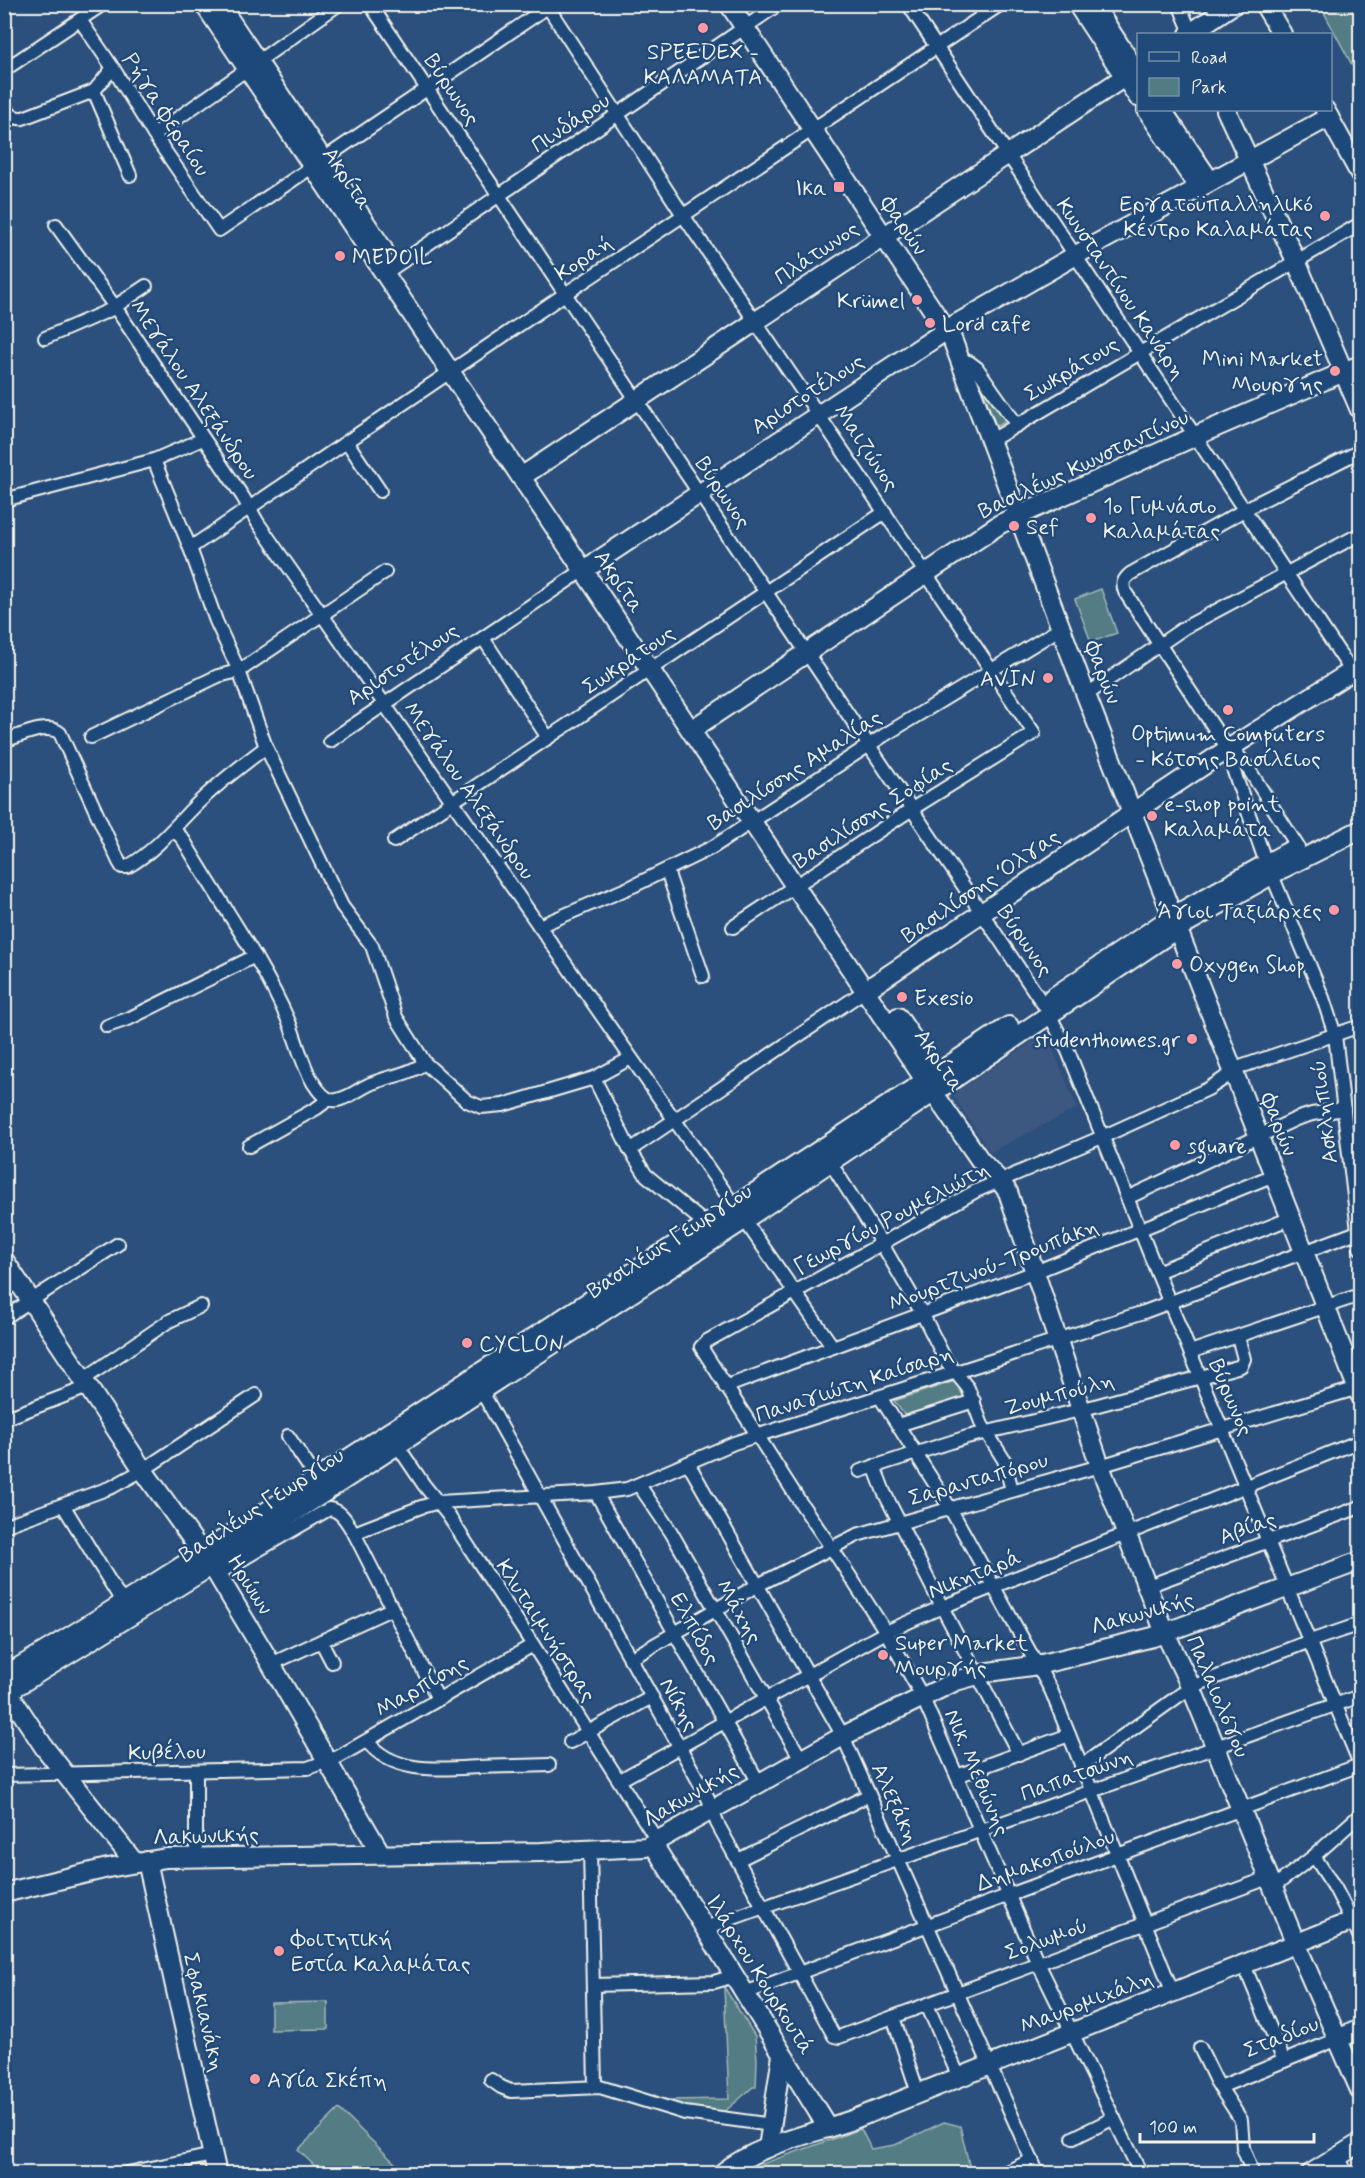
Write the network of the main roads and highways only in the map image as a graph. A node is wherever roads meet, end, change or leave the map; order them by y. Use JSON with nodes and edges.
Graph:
{"nodes":[{"id":1,"x":204,"y":4,"type":"edge"},
{"id":2,"x":219,"y":4,"type":"edge"},
{"id":3,"x":729,"y":4,"type":"edge"},
{"id":4,"x":1077,"y":4,"type":"edge"},
{"id":5,"x":1093,"y":4,"type":"edge"},
{"id":6,"x":1234,"y":4,"type":"edge"},
{"id":7,"x":1264,"y":4,"type":"edge"},
{"id":8,"x":1192,"y":33,"type":"edge"},
{"id":9,"x":1281,"y":33,"type":"edge"},
{"id":10,"x":252,"y":66,"type":"junction"},
{"id":11,"x":1134,"y":72,"type":"edge"},
{"id":12,"x":1137,"y":91,"type":"edge"},
{"id":13,"x":1147,"y":111,"type":"edge"},
{"id":14,"x":1163,"y":111,"type":"edge"},
{"id":15,"x":1226,"y":111,"type":"edge"},
{"id":16,"x":1327,"y":113,"type":"edge"},
{"id":17,"x":1249,"y":160,"type":"junction"},
{"id":18,"x":1360,"y":174,"type":"edge"},
{"id":19,"x":1204,"y":184,"type":"junction"},
{"id":20,"x":884,"y":236,"type":"junction"},
{"id":21,"x":947,"y":330,"type":"junction"},
{"id":22,"x":1353,"y":369,"type":"edge"},
{"id":23,"x":1360,"y":410,"type":"edge"},
{"id":24,"x":526,"y":474,"type":"junction"},
{"id":25,"x":1019,"y":515,"type":"junction"},
{"id":26,"x":588,"y":567,"type":"junction"},
{"id":27,"x":1358,"y":674,"type":"edge"},
{"id":28,"x":695,"y":727,"type":"junction"},
{"id":29,"x":1132,"y":812,"type":"junction"},
{"id":30,"x":1360,"y":817,"type":"edge"},
{"id":31,"x":1360,"y":830,"type":"edge"},
{"id":32,"x":1269,"y":869,"type":"junction"},
{"id":33,"x":1176,"y":922,"type":"junction"},
{"id":34,"x":871,"y":987,"type":"junction"},
{"id":35,"x":935,"y":1083,"type":"junction"},
{"id":36,"x":1000,"y":1180,"type":"joint"},
{"id":37,"x":740,"y":1214,"type":"junction"},
{"id":38,"x":4,"y":1260,"type":"edge"},
{"id":39,"x":1358,"y":1383,"type":"edge"},
{"id":40,"x":1360,"y":1561,"type":"edge"},
{"id":41,"x":210,"y":1564,"type":"junction"},
{"id":42,"x":1165,"y":1633,"type":"junction"},
{"id":43,"x":5,"y":1687,"type":"edge"},
{"id":44,"x":656,"y":1843,"type":"junction"},
{"id":45,"x":381,"y":1854,"type":"junction"},
{"id":46,"x":141,"y":1862,"type":"junction"},
{"id":47,"x":4,"y":1893,"type":"edge"},
{"id":48,"x":1358,"y":1925,"type":"edge"},
{"id":49,"x":1296,"y":1944,"type":"junction"},
{"id":50,"x":1360,"y":2030,"type":"edge"},
{"id":51,"x":1338,"y":2039,"type":"junction"},
{"id":52,"x":783,"y":2055,"type":"junction"},
{"id":53,"x":1360,"y":2090,"type":"edge"},
{"id":54,"x":828,"y":2128,"type":"junction"},
{"id":55,"x":1360,"y":2143,"type":"edge"},
{"id":56,"x":768,"y":2148,"type":"junction"},
{"id":57,"x":217,"y":2174,"type":"edge"},
{"id":58,"x":721,"y":2174,"type":"edge"},
{"id":59,"x":1310,"y":2174,"type":"edge"}],
"edges":[{"from":1,"to":10,"type":"main road","name":"Ακρίτα"},
{"from":2,"to":10,"type":"main road","name":"Ακρίτα"},
{"from":3,"to":20,"type":"main road","name":"Φαρών"},
{"from":4,"to":11,"type":"main road"},
{"from":5,"to":11,"type":"main road"},
{"from":6,"to":8,"type":"main road"},
{"from":7,"to":9,"type":"main road"},
{"from":10,"to":24,"type":"main road","name":"Ακρίτα"},
{"from":11,"to":12,"type":"main road"},
{"from":11,"to":20,"type":"main road","name":"Πλάτωνος"},
{"from":13,"to":19,"type":"main road"},
{"from":14,"to":19,"type":"main road"},
{"from":15,"to":17,"type":"main road"},
{"from":16,"to":17,"type":"main road","name":"Αριστοτέλους"},
{"from":16,"to":18,"type":"main road"},
{"from":17,"to":19,"type":"main road","name":"Αριστοτέλους"},
{"from":17,"to":22,"type":"main road"},
{"from":19,"to":21,"type":"main road","name":"Αριστοτέλους"},
{"from":20,"to":21,"type":"main road","name":"Φαρών"},
{"from":20,"to":24,"type":"main road","name":"Πλάτωνος"},
{"from":21,"to":25,"type":"main road","name":"Φαρών"},
{"from":21,"to":26,"type":"main road","name":"Αριστοτέλους"},
{"from":22,"to":23,"type":"main road"},
{"from":22,"to":25,"type":"main road","name":"Βασιλέως Κωνσταντίνου"},
{"from":24,"to":26,"type":"main road","name":"Ακρίτα"},
{"from":25,"to":28,"type":"main road","name":"Βασιλέως Κωνσταντίνου"},
{"from":25,"to":29,"type":"main road","name":"Φαρών"},
{"from":26,"to":28,"type":"main road","name":"Ακρίτα"},
{"from":27,"to":29,"type":"main road","name":"Βασιλίσσης Όλγας"},
{"from":28,"to":34,"type":"main road","name":"Ακρίτα"},
{"from":29,"to":33,"type":"main road","name":"Φαρών"},
{"from":29,"to":34,"type":"main road","name":"Βασιλίσσης Όλγας"},
{"from":30,"to":32,"type":"main road","name":"Βασιλέως Γεωργίου"},
{"from":31,"to":32,"type":"main road","name":"Βασιλέως Γεωργίου"},
{"from":32,"to":33,"type":"main road","name":"Βασιλέως Γεωργίου"},
{"from":33,"to":35,"type":"main road","name":"Βασιλέως Γεωργίου"},
{"from":33,"to":39,"type":"main road","name":"Φαρών"},
{"from":34,"to":35,"type":"main road","name":"Ακρίτα"},
{"from":35,"to":36,"type":"main road","name":"Ακρίτα"},
{"from":35,"to":37,"type":"main road","name":"Βασιλέως Γεωργίου"},
{"from":35,"to":37,"type":"main road","name":"Βασιλέως Γεωργίου"},
{"from":36,"to":42,"type":"main road","name":"Παλαιολόγου"},
{"from":37,"to":41,"type":"main road","name":"Βασιλέως Γεωργίου"},
{"from":37,"to":41,"type":"main road","name":"Βασιλέως Γεωργίου"},
{"from":38,"to":41,"type":"main road","name":"Ηρώων"},
{"from":40,"to":42,"type":"main road","name":"Λακωνικής"},
{"from":41,"to":43,"type":"main road","name":"Βασιλέως Γεωργίου"},
{"from":41,"to":43,"type":"main road","name":"Βασιλέως Γεωργίου"},
{"from":41,"to":45,"type":"main road","name":"Ηρώων"},
{"from":42,"to":44,"type":"main road","name":"Λακωνικής"},
{"from":42,"to":49,"type":"main road","name":"Παλαιολόγου"},
{"from":43,"to":46,"type":"main road"},
{"from":44,"to":45,"type":"main road","name":"Λακωνικής"},
{"from":44,"to":52,"type":"main road","name":"Ιλάρχου Κουρκουτά"},
{"from":45,"to":46,"type":"main road","name":"Λακωνικής"},
{"from":46,"to":47,"type":"main road","name":"Λακωνικής"},
{"from":46,"to":57,"type":"main road","name":"Σφακιανάκη"},
{"from":48,"to":49,"type":"main road","name":"Μαυρομιχάλη"},
{"from":49,"to":51,"type":"main road","name":"Παλαιολόγου"},
{"from":49,"to":54,"type":"main road","name":"Μαυρομιχάλη"},
{"from":50,"to":51,"type":"main road","name":"Σταδίου"},
{"from":51,"to":53,"type":"main road","name":"Παλαιολόγου"},
{"from":52,"to":54,"type":"main road","name":"Ιλάρχου Κουρκουτά"},
{"from":52,"to":56,"type":"main road"},
{"from":54,"to":56,"type":"main road","name":"Μαυρομιχάλη"},
{"from":55,"to":59,"type":"main road"},
{"from":56,"to":58,"type":"main road","name":"Μαυρομιχάλη"}]}
